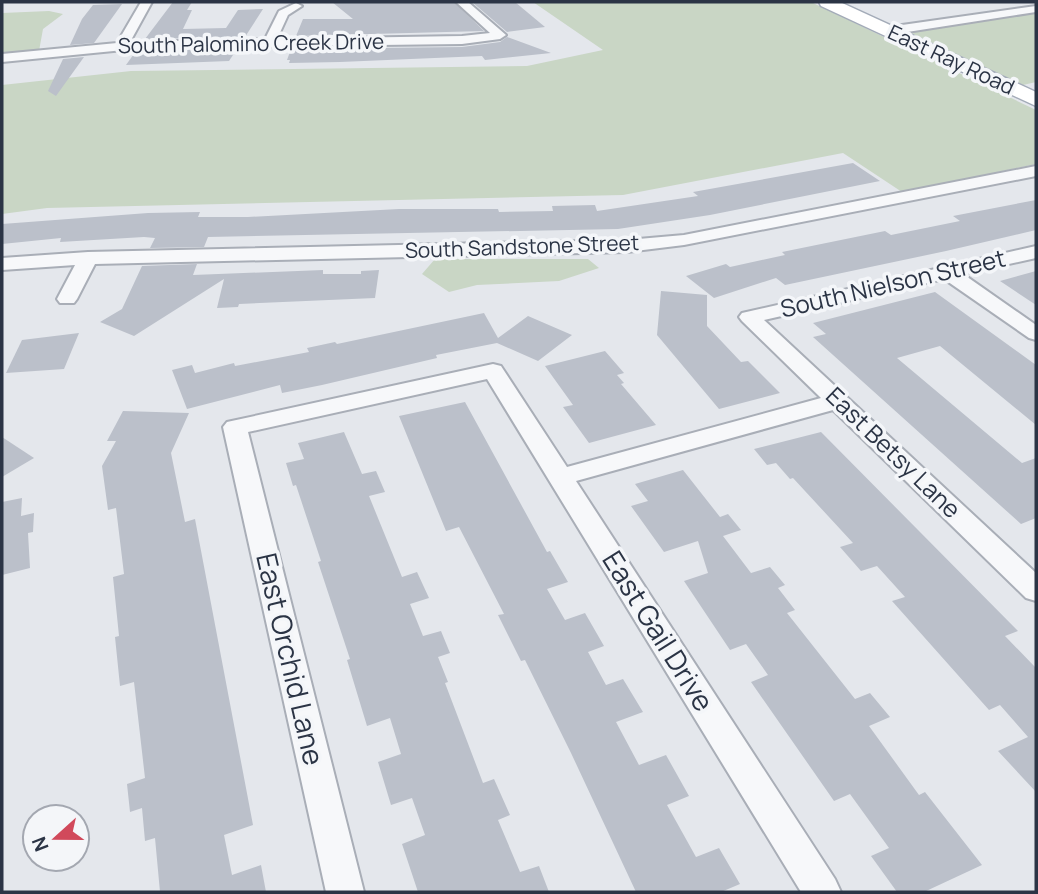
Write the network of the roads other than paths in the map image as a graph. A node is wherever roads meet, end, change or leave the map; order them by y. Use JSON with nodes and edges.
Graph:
{"nodes":[{"id":1,"x":146,"y":2,"type":"edge"},
{"id":2,"x":461,"y":2,"type":"edge"},
{"id":3,"x":827,"y":2,"type":"edge"},
{"id":4,"x":296,"y":6,"type":"dead end"},
{"id":5,"x":1036,"y":9,"type":"edge"},
{"id":6,"x":888,"y":31,"type":"junction"},
{"id":7,"x":269,"y":43,"type":"junction"},
{"id":8,"x":121,"y":46,"type":"junction"},
{"id":9,"x":2,"y":58,"type":"edge"},
{"id":10,"x":1033,"y":96,"type":"edge"},
{"id":11,"x":1036,"y":171,"type":"edge"},
{"id":12,"x":1036,"y":252,"type":"edge"},
{"id":13,"x":88,"y":258,"type":"junction"},
{"id":14,"x":2,"y":264,"type":"edge"},
{"id":15,"x":946,"y":271,"type":"junction"},
{"id":16,"x":66,"y":299,"type":"dead end"},
{"id":17,"x":749,"y":317,"type":"joint"},
{"id":18,"x":1036,"y":334,"type":"edge"},
{"id":19,"x":493,"y":371,"type":"joint"},
{"id":20,"x":838,"y":401,"type":"junction"},
{"id":21,"x":561,"y":477,"type":"junction"},
{"id":22,"x":1036,"y":590,"type":"edge"},
{"id":23,"x":345,"y":892,"type":"edge"},
{"id":24,"x":822,"y":892,"type":"edge"}],
"edges":[{"from":1,"to":8,"type":"street"},
{"from":2,"to":7,"type":"street","name":"South Palomino Creek Drive"},
{"from":3,"to":6,"type":"main road","name":"East Ray Road"},
{"from":4,"to":7,"type":"street"},
{"from":5,"to":6,"type":"street"},
{"from":6,"to":10,"type":"main road","name":"East Ray Road"},
{"from":7,"to":8,"type":"street","name":"South Palomino Creek Drive"},
{"from":8,"to":9,"type":"street","name":"South Palomino Creek Drive"},
{"from":11,"to":13,"type":"street","name":"South Sandstone Street"},
{"from":12,"to":15,"type":"street","name":"South Nielson Street"},
{"from":13,"to":14,"type":"street","name":"South Sandstone Street"},
{"from":13,"to":16,"type":"street"},
{"from":15,"to":17,"type":"street","name":"South Nielson Street"},
{"from":15,"to":18,"type":"street"},
{"from":17,"to":20,"type":"street","name":"East Betsy Lane"},
{"from":19,"to":21,"type":"street","name":"East Gail Drive"},
{"from":19,"to":23,"type":"street","name":"East Orchid Lane"},
{"from":20,"to":21,"type":"street"},
{"from":20,"to":22,"type":"street","name":"East Betsy Lane"},
{"from":21,"to":24,"type":"street","name":"East Gail Drive"}]}
